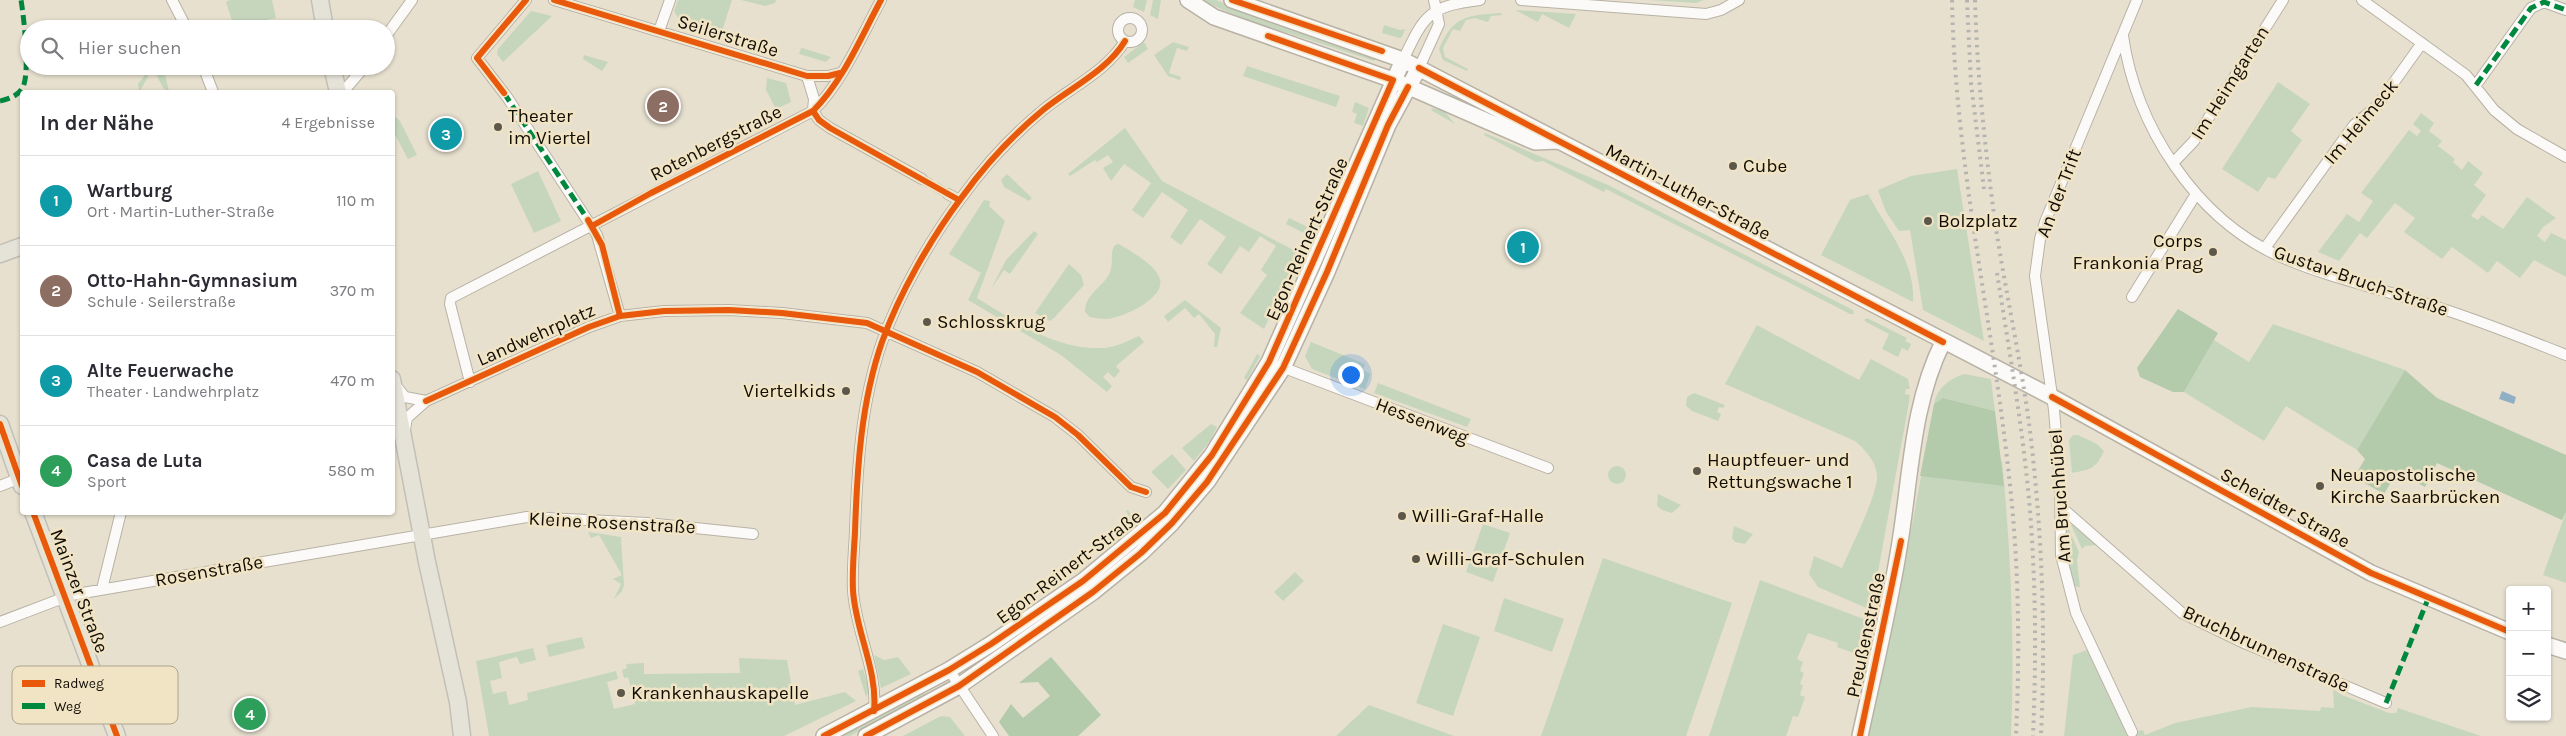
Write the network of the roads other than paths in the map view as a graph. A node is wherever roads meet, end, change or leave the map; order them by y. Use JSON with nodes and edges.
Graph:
{"nodes":[{"id":1,"x":172,"y":0,"type":"edge"},
{"id":2,"x":320,"y":0,"type":"edge"},
{"id":3,"x":412,"y":0,"type":"edge"},
{"id":4,"x":526,"y":0,"type":"edge"},
{"id":5,"x":554,"y":0,"type":"edge"},
{"id":6,"x":670,"y":0,"type":"edge"},
{"id":7,"x":881,"y":0,"type":"edge"},
{"id":8,"x":1188,"y":0,"type":"edge"},
{"id":9,"x":1232,"y":0,"type":"edge"},
{"id":10,"x":1480,"y":0,"type":"edge"},
{"id":11,"x":1521,"y":0,"type":"edge"},
{"id":12,"x":2137,"y":0,"type":"edge"},
{"id":13,"x":2283,"y":0,"type":"edge"},
{"id":14,"x":2362,"y":0,"type":"edge"},
{"id":15,"x":1736,"y":1,"type":"edge"},
{"id":16,"x":1435,"y":5,"type":"edge"},
{"id":17,"x":2566,"y":10,"type":"edge"},
{"id":18,"x":182,"y":20,"type":"edge"},
{"id":19,"x":323,"y":20,"type":"edge"},
{"id":20,"x":395,"y":24,"type":"edge"},
{"id":21,"x":660,"y":31,"type":"junction"},
{"id":22,"x":2123,"y":34,"type":"junction"},
{"id":23,"x":1125,"y":41,"type":"dead end"},
{"id":24,"x":2422,"y":44,"type":"junction"},
{"id":25,"x":1403,"y":60,"type":"junction"},
{"id":26,"x":1419,"y":68,"type":"junction"},
{"id":27,"x":840,"y":74,"type":"junction"},
{"id":28,"x":206,"y":75,"type":"edge"},
{"id":29,"x":334,"y":75,"type":"edge"},
{"id":30,"x":357,"y":75,"type":"edge"},
{"id":31,"x":807,"y":76,"type":"junction"},
{"id":32,"x":1393,"y":80,"type":"junction"},
{"id":33,"x":2476,"y":85,"type":"junction"},
{"id":34,"x":1408,"y":87,"type":"junction"},
{"id":35,"x":212,"y":90,"type":"edge"},
{"id":36,"x":338,"y":90,"type":"edge"},
{"id":37,"x":345,"y":90,"type":"edge"},
{"id":38,"x":813,"y":111,"type":"junction"},
{"id":39,"x":1559,"y":141,"type":"junction"},
{"id":40,"x":2566,"y":157,"type":"edge"},
{"id":41,"x":2172,"y":163,"type":"junction"},
{"id":42,"x":922,"y":178,"type":"tunnel mouth"},
{"id":43,"x":948,"y":194,"type":"tunnel mouth"},
{"id":44,"x":2196,"y":194,"type":"junction"},
{"id":45,"x":959,"y":200,"type":"junction"},
{"id":46,"x":592,"y":226,"type":"junction"},
{"id":47,"x":20,"y":247,"type":"edge"},
{"id":48,"x":2265,"y":248,"type":"junction"},
{"id":49,"x":0,"y":254,"type":"edge"},
{"id":50,"x":2132,"y":296,"type":"dead end"},
{"id":51,"x":620,"y":316,"type":"junction"},
{"id":52,"x":886,"y":332,"type":"junction"},
{"id":53,"x":1943,"y":342,"type":"junction"},
{"id":54,"x":2566,"y":355,"type":"edge"},
{"id":55,"x":1269,"y":362,"type":"junction"},
{"id":56,"x":1283,"y":368,"type":"junction"},
{"id":57,"x":470,"y":382,"type":"junction"},
{"id":58,"x":395,"y":384,"type":"edge"},
{"id":59,"x":395,"y":394,"type":"edge"},
{"id":60,"x":2052,"y":397,"type":"junction"},
{"id":61,"x":426,"y":401,"type":"junction"},
{"id":62,"x":0,"y":424,"type":"edge"},
{"id":63,"x":405,"y":442,"type":"junction"},
{"id":64,"x":1548,"y":468,"type":"dead end"},
{"id":65,"x":20,"y":479,"type":"edge"},
{"id":66,"x":20,"y":482,"type":"edge"},
{"id":67,"x":0,"y":486,"type":"edge"},
{"id":68,"x":1146,"y":492,"type":"dead end"},
{"id":69,"x":417,"y":508,"type":"junction"},
{"id":70,"x":2061,"y":508,"type":"junction"},
{"id":71,"x":34,"y":515,"type":"edge"},
{"id":72,"x":120,"y":515,"type":"edge"},
{"id":73,"x":441,"y":531,"type":"junction"},
{"id":74,"x":422,"y":534,"type":"junction"},
{"id":75,"x":752,"y":534,"type":"dead end"},
{"id":76,"x":428,"y":562,"type":"junction"},
{"id":77,"x":102,"y":589,"type":"junction"},
{"id":78,"x":65,"y":596,"type":"junction"},
{"id":79,"x":0,"y":622,"type":"edge"},
{"id":80,"x":2508,"y":631,"type":"edge"},
{"id":81,"x":2551,"y":646,"type":"edge"},
{"id":82,"x":2566,"y":651,"type":"edge"},
{"id":83,"x":91,"y":666,"type":"edge"},
{"id":84,"x":949,"y":670,"type":"junction"},
{"id":85,"x":959,"y":686,"type":"junction"},
{"id":86,"x":2386,"y":704,"type":"dead end"},
{"id":87,"x":874,"y":710,"type":"junction"},
{"id":88,"x":113,"y":724,"type":"edge"},
{"id":89,"x":2132,"y":732,"type":"dead end"},
{"id":90,"x":117,"y":736,"type":"edge"},
{"id":91,"x":462,"y":736,"type":"edge"},
{"id":92,"x":824,"y":736,"type":"edge"},
{"id":93,"x":866,"y":736,"type":"edge"},
{"id":94,"x":993,"y":736,"type":"edge"},
{"id":95,"x":1860,"y":736,"type":"edge"}],
"edges":[{"from":1,"to":18,"type":"street"},
{"from":2,"to":19,"type":"main road"},
{"from":3,"to":20,"type":"street"},
{"from":4,"to":46,"type":"street","name":"Landwehrplatz"},
{"from":5,"to":21,"type":"street","name":"Seilerstraße"},
{"from":6,"to":21,"type":"street"},
{"from":7,"to":27,"type":"street","name":"Rotenbergstraße"},
{"from":8,"to":32,"type":"main road","name":"Martin-Luther-Straße"},
{"from":9,"to":25,"type":"main road","name":"Martin-Luther-Straße"},
{"from":10,"to":16,"type":"street"},
{"from":11,"to":15,"type":"street"},
{"from":12,"to":22,"type":"street","name":"An der Trift"},
{"from":13,"to":41,"type":"street","name":"Im Heimgarten"},
{"from":14,"to":24,"type":"street"},
{"from":16,"to":25,"type":"street"},
{"from":16,"to":26,"type":"street"},
{"from":17,"to":33,"type":"street"},
{"from":21,"to":31,"type":"street","name":"Seilerstraße"},
{"from":22,"to":41,"type":"street","name":"Gustav-Bruch-Straße"},
{"from":22,"to":60,"type":"street","name":"An der Trift"},
{"from":23,"to":45,"type":"street"},
{"from":24,"to":33,"type":"street"},
{"from":24,"to":48,"type":"street","name":"Im Heimeck"},
{"from":25,"to":26,"type":"main road","name":"Martin-Luther-Straße"},
{"from":25,"to":32,"type":"main road","name":"Egon-Reinert-Straße"},
{"from":26,"to":34,"type":"main road","name":"Egon-Reinert-Straße"},
{"from":26,"to":39,"type":"main road","name":"Martin-Luther-Straße"},
{"from":27,"to":31,"type":"street"},
{"from":27,"to":38,"type":"street","name":"Rotenbergstraße"},
{"from":28,"to":35,"type":"street"},
{"from":29,"to":36,"type":"main road"},
{"from":30,"to":37,"type":"street"},
{"from":31,"to":38,"type":"street"},
{"from":32,"to":34,"type":"main road","name":"Martin-Luther-Straße"},
{"from":32,"to":55,"type":"main road","name":"Egon-Reinert-Straße"},
{"from":33,"to":40,"type":"street"},
{"from":34,"to":39,"type":"main road","name":"Martin-Luther-Straße"},
{"from":34,"to":56,"type":"main road","name":"Egon-Reinert-Straße"},
{"from":38,"to":42,"type":"street"},
{"from":38,"to":46,"type":"street","name":"Rotenbergstraße"},
{"from":39,"to":53,"type":"main road","name":"Martin-Luther-Straße"},
{"from":41,"to":44,"type":"street","name":"Gustav-Bruch-Straße"},
{"from":43,"to":45,"type":"street"},
{"from":44,"to":48,"type":"street","name":"Gustav-Bruch-Straße"},
{"from":44,"to":50,"type":"street"},
{"from":45,"to":52,"type":"street"},
{"from":46,"to":51,"type":"street","name":"Landwehrplatz"},
{"from":46,"to":57,"type":"street","name":"Landwehrplatz"},
{"from":47,"to":49,"type":"main road"},
{"from":48,"to":54,"type":"street","name":"Gustav-Bruch-Straße"},
{"from":51,"to":52,"type":"street"},
{"from":51,"to":57,"type":"street","name":"Landwehrplatz"},
{"from":52,"to":68,"type":"street"},
{"from":52,"to":87,"type":"street"},
{"from":53,"to":60,"type":"main road","name":"Scheidter Straße"},
{"from":53,"to":95,"type":"main road","name":"Preußenstraße"},
{"from":55,"to":56,"type":"street","name":"Hessenweg"},
{"from":55,"to":84,"type":"main road","name":"Egon-Reinert-Straße"},
{"from":56,"to":64,"type":"street","name":"Hessenweg"},
{"from":56,"to":85,"type":"main road","name":"Egon-Reinert-Straße"},
{"from":57,"to":61,"type":"street","name":"Landwehrplatz"},
{"from":58,"to":61,"type":"street"},
{"from":59,"to":63,"type":"main road"},
{"from":60,"to":70,"type":"street","name":"Am Bruchhübel"},
{"from":60,"to":80,"type":"main road","name":"Scheidter Straße"},
{"from":61,"to":63,"type":"street","name":"Landwehrplatz"},
{"from":62,"to":65,"type":"main road"},
{"from":63,"to":69,"type":"main road"},
{"from":66,"to":67,"type":"street"},
{"from":69,"to":73,"type":"street"},
{"from":69,"to":74,"type":"main road"},
{"from":70,"to":86,"type":"street","name":"Bruchbrunnenstraße"},
{"from":70,"to":89,"type":"street","name":"Am Bruchhübel"},
{"from":71,"to":78,"type":"main road","name":"Mainzer Straße"},
{"from":72,"to":77,"type":"street"},
{"from":73,"to":74,"type":"street","name":"Kleine Rosenstraße"},
{"from":73,"to":75,"type":"street","name":"Kleine Rosenstraße"},
{"from":73,"to":76,"type":"street"},
{"from":74,"to":76,"type":"main road"},
{"from":74,"to":77,"type":"street","name":"Rosenstraße"},
{"from":76,"to":91,"type":"main road"},
{"from":77,"to":78,"type":"street","name":"Rosenstraße"},
{"from":78,"to":79,"type":"street","name":"Rosenstraße"},
{"from":78,"to":83,"type":"main road","name":"Mainzer Straße"},
{"from":81,"to":82,"type":"main road"},
{"from":84,"to":85,"type":"street"},
{"from":84,"to":87,"type":"main road","name":"Egon-Reinert-Straße"},
{"from":85,"to":93,"type":"main road","name":"Egon-Reinert-Straße"},
{"from":85,"to":94,"type":"street"},
{"from":87,"to":92,"type":"main road","name":"Egon-Reinert-Straße"},
{"from":88,"to":90,"type":"main road","name":"Mainzer Straße"}]}
